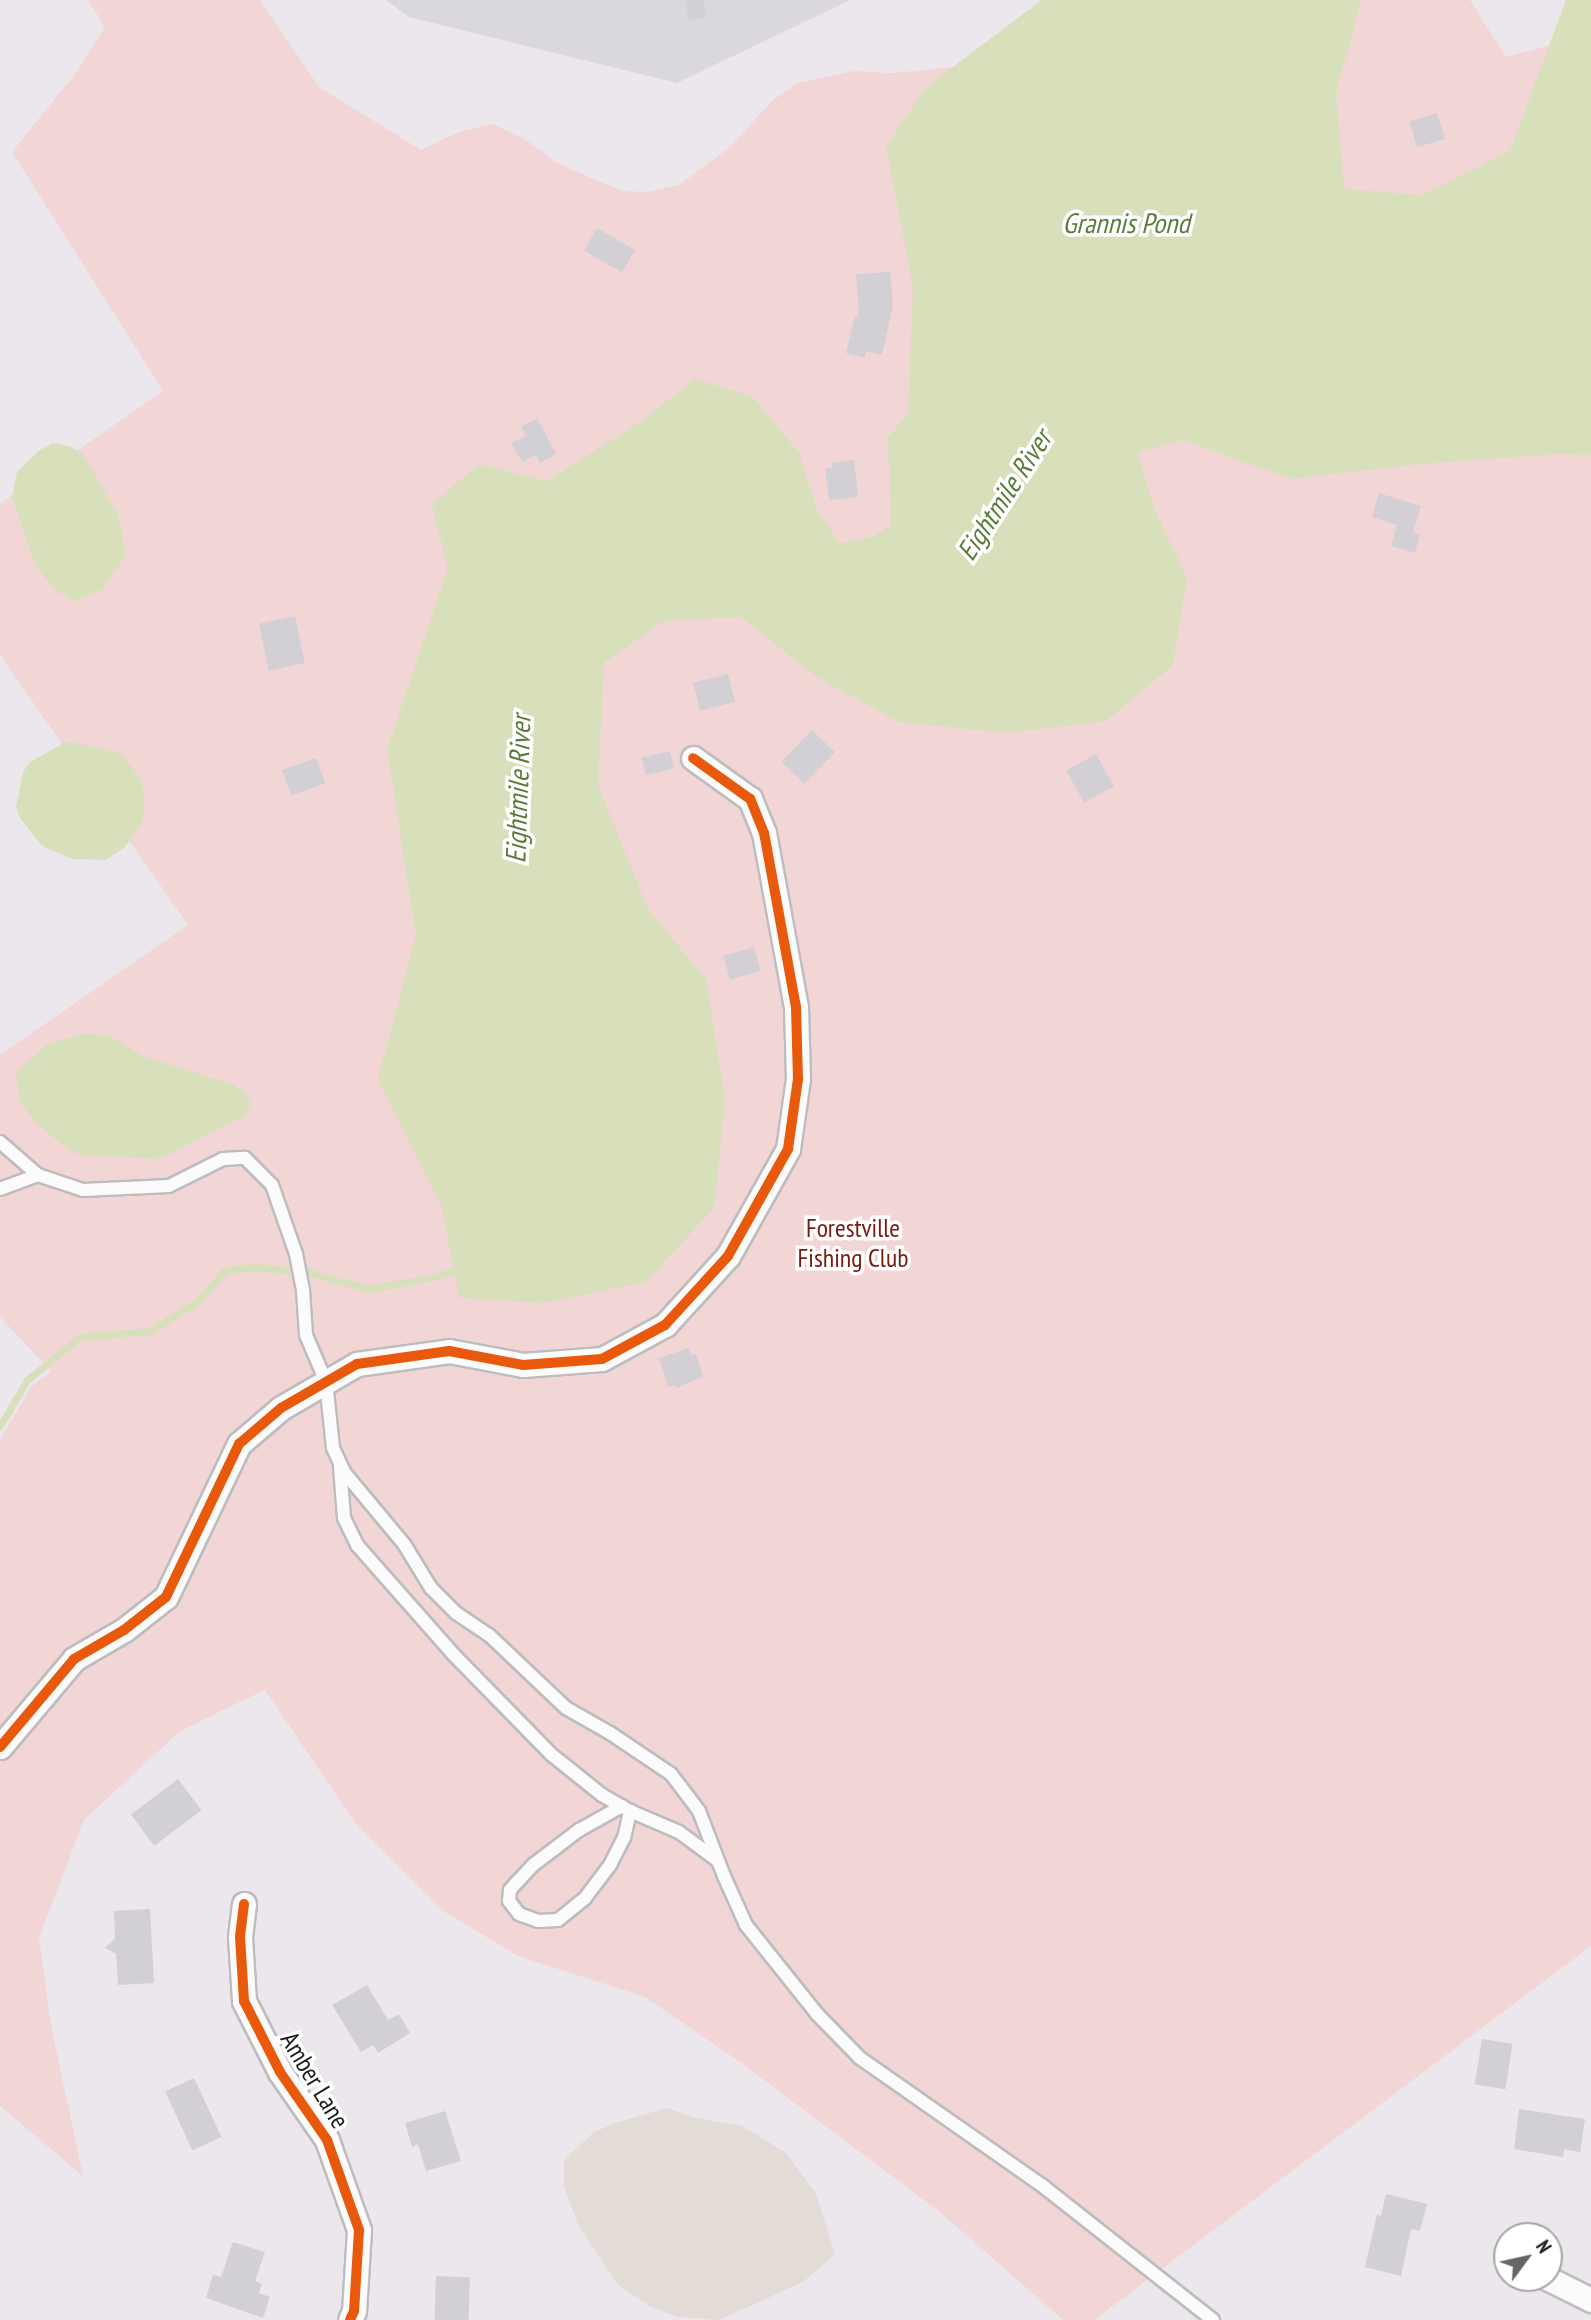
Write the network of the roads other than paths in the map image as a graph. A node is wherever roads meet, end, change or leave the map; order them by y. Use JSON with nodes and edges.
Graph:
{"nodes":[{"id":1,"x":693,"y":758,"type":"dead end"},
{"id":2,"x":0,"y":1142,"type":"edge"},
{"id":3,"x":38,"y":1175,"type":"junction"},
{"id":4,"x":0,"y":1188,"type":"edge"},
{"id":5,"x":326,"y":1382,"type":"junction"},
{"id":6,"x":339,"y":1462,"type":"junction"},
{"id":7,"x":0,"y":1747,"type":"edge"},
{"id":8,"x":626,"y":1808,"type":"junction"},
{"id":9,"x":718,"y":1860,"type":"junction"},
{"id":10,"x":244,"y":1904,"type":"dead end"},
{"id":11,"x":1563,"y":2286,"type":"edge"},
{"id":12,"x":1591,"y":2300,"type":"edge"},
{"id":13,"x":350,"y":2320,"type":"edge"},
{"id":14,"x":1213,"y":2320,"type":"edge"}],
"edges":[{"from":1,"to":5,"type":"street"},
{"from":2,"to":3,"type":"lane"},
{"from":3,"to":4,"type":"lane"},
{"from":3,"to":5,"type":"lane"},
{"from":5,"to":6,"type":"lane"},
{"from":5,"to":7,"type":"street"},
{"from":6,"to":8,"type":"lane"},
{"from":6,"to":9,"type":"lane"},
{"from":8,"to":8,"type":"lane"},
{"from":8,"to":9,"type":"lane"},
{"from":9,"to":14,"type":"lane"},
{"from":10,"to":13,"type":"street","name":"Amber Lane"},
{"from":11,"to":12,"type":"street"}]}
